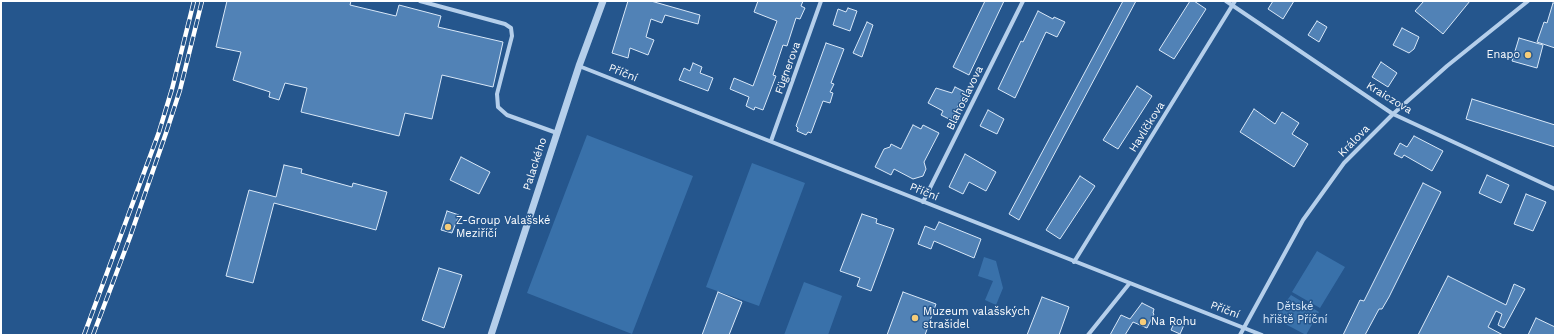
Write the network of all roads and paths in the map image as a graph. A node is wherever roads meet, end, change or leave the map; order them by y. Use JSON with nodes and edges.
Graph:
{"nodes":[{"id":1,"x":420,"y":1,"type":"edge"},
{"id":2,"x":603,"y":1,"type":"edge"},
{"id":3,"x":822,"y":1,"type":"edge"},
{"id":4,"x":1023,"y":1,"type":"edge"},
{"id":5,"x":1226,"y":1,"type":"edge"},
{"id":6,"x":1528,"y":1,"type":"edge"},
{"id":7,"x":1234,"y":3,"type":"edge"},
{"id":8,"x":579,"y":66,"type":"junction"},
{"id":9,"x":1393,"y":114,"type":"junction"},
{"id":10,"x":557,"y":133,"type":"junction"},
{"id":11,"x":771,"y":141,"type":"junction"},
{"id":12,"x":1555,"y":189,"type":"edge"},
{"id":13,"x":923,"y":202,"type":"junction"},
{"id":14,"x":1074,"y":262,"type":"junction"},
{"id":15,"x":1129,"y":284,"type":"junction"},
{"id":16,"x":1245,"y":327,"type":"junction"},
{"id":17,"x":491,"y":335,"type":"edge"},
{"id":18,"x":1088,"y":335,"type":"edge"},
{"id":19,"x":1240,"y":335,"type":"edge"},
{"id":20,"x":1262,"y":335,"type":"edge"}],
"edges":[{"from":1,"to":10,"type":"street"},
{"from":2,"to":8,"type":"street","name":"Palackého"},
{"from":3,"to":11,"type":"street","name":"Fügnerova"},
{"from":4,"to":13,"type":"street","name":"Blahoslavova"},
{"from":5,"to":7,"type":"street","name":"Kraiczova"},
{"from":6,"to":9,"type":"street","name":"Králova"},
{"from":7,"to":9,"type":"street","name":"Kraiczova"},
{"from":7,"to":14,"type":"street","name":"Havlíčkova"},
{"from":8,"to":10,"type":"street","name":"Palackého"},
{"from":8,"to":11,"type":"street","name":"Příční"},
{"from":9,"to":12,"type":"street","name":"Kraiczova"},
{"from":9,"to":16,"type":"street","name":"Králova"},
{"from":10,"to":17,"type":"street","name":"Palackého"},
{"from":11,"to":13,"type":"street","name":"Příční"},
{"from":13,"to":14,"type":"street","name":"Příční"},
{"from":14,"to":15,"type":"street","name":"Příční"},
{"from":15,"to":16,"type":"street","name":"Příční"},
{"from":15,"to":18,"type":"street"},
{"from":16,"to":19,"type":"street","name":"Králova"},
{"from":16,"to":20,"type":"street","name":"Příční"}]}
